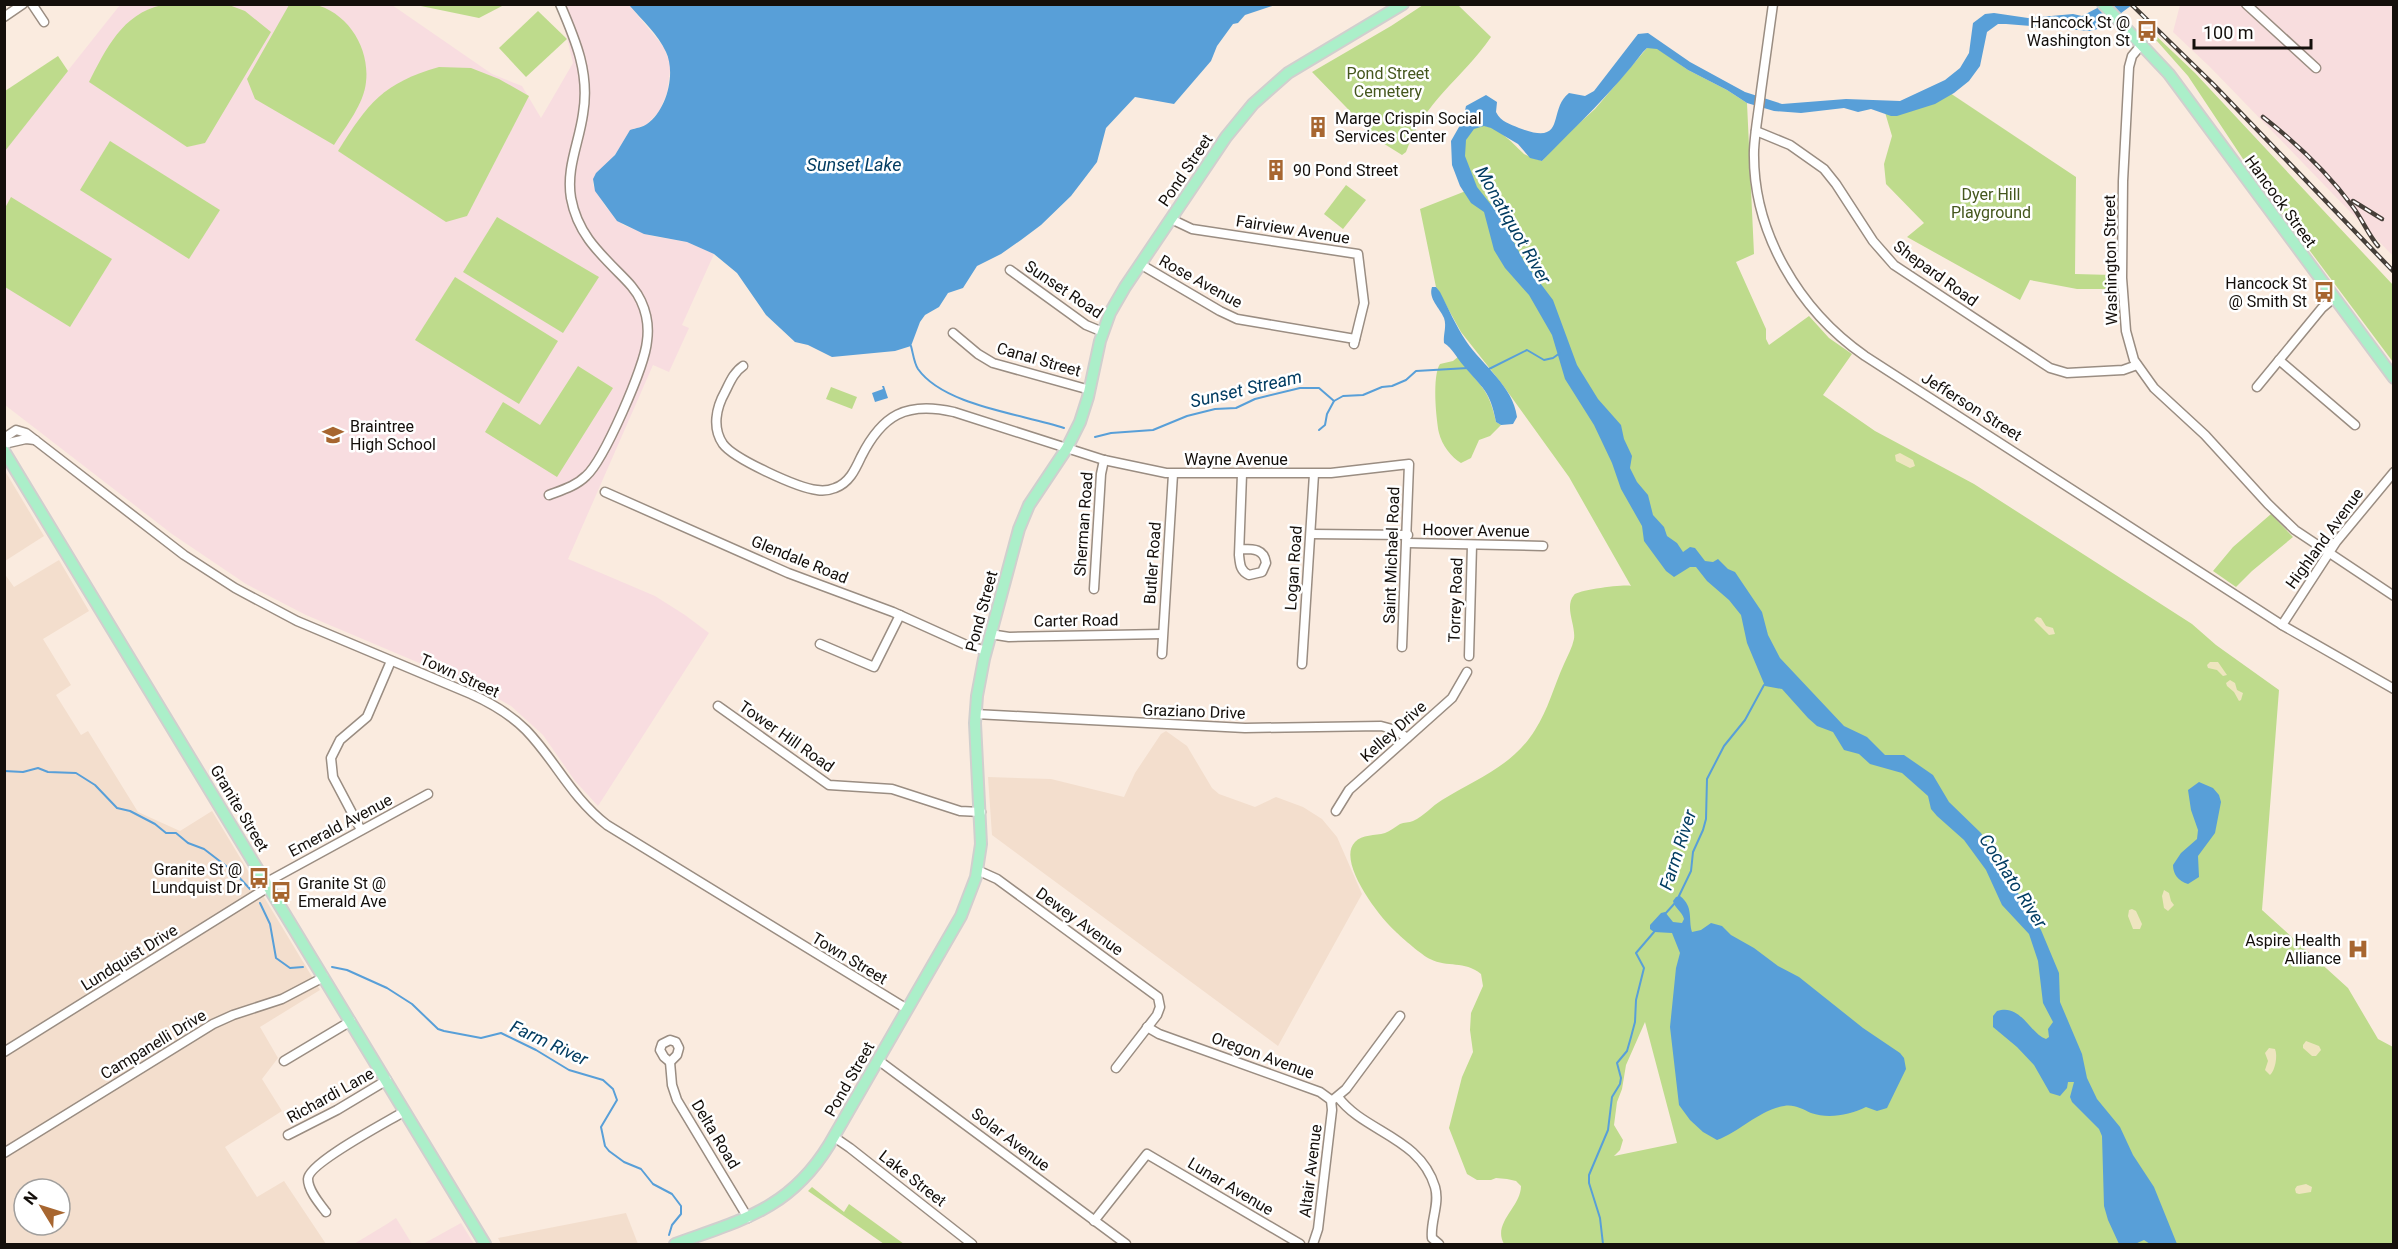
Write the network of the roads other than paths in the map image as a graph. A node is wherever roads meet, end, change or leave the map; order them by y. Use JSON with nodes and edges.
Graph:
{"nodes":[{"id":1,"x":23,"y":4,"type":"edge"},
{"id":2,"x":32,"y":4,"type":"edge"},
{"id":3,"x":560,"y":4,"type":"edge"},
{"id":4,"x":1403,"y":4,"type":"edge"},
{"id":5,"x":1773,"y":4,"type":"edge"},
{"id":6,"x":2103,"y":4,"type":"edge"},
{"id":7,"x":2246,"y":4,"type":"edge"},
{"id":8,"x":4,"y":17,"type":"edge"},
{"id":9,"x":44,"y":22,"type":"dead end"},
{"id":10,"x":2142,"y":44,"type":"junction"},
{"id":11,"x":2316,"y":68,"type":"dead end"},
{"id":12,"x":1756,"y":131,"type":"junction"},
{"id":13,"x":1171,"y":219,"type":"junction"},
{"id":14,"x":1140,"y":264,"type":"junction"},
{"id":15,"x":1010,"y":270,"type":"dead end"},
{"id":16,"x":2334,"y":298,"type":"junction"},
{"id":17,"x":1103,"y":332,"type":"junction"},
{"id":18,"x":953,"y":333,"type":"dead end"},
{"id":19,"x":1354,"y":342,"type":"joint"},
{"id":20,"x":2279,"y":360,"type":"junction"},
{"id":21,"x":2137,"y":365,"type":"junction"},
{"id":22,"x":743,"y":366,"type":"dead end"},
{"id":23,"x":2394,"y":378,"type":"edge"},
{"id":24,"x":2257,"y":387,"type":"dead end"},
{"id":25,"x":1090,"y":390,"type":"junction"},
{"id":26,"x":2355,"y":425,"type":"dead end"},
{"id":27,"x":4,"y":438,"type":"edge"},
{"id":28,"x":36,"y":440,"type":"junction"},
{"id":29,"x":4,"y":444,"type":"edge"},
{"id":30,"x":1066,"y":448,"type":"junction"},
{"id":31,"x":4,"y":451,"type":"edge"},
{"id":32,"x":1104,"y":460,"type":"junction"},
{"id":33,"x":1409,"y":464,"type":"joint"},
{"id":34,"x":2394,"y":472,"type":"edge"},
{"id":35,"x":1173,"y":474,"type":"junction"},
{"id":36,"x":1242,"y":474,"type":"junction"},
{"id":37,"x":1314,"y":474,"type":"junction"},
{"id":38,"x":605,"y":492,"type":"dead end"},
{"id":39,"x":549,"y":495,"type":"dead end"},
{"id":40,"x":1311,"y":534,"type":"junction"},
{"id":41,"x":1408,"y":539,"type":"junction"},
{"id":42,"x":1472,"y":545,"type":"junction"},
{"id":43,"x":1543,"y":546,"type":"dead end"},
{"id":44,"x":1240,"y":549,"type":"dead end"},
{"id":45,"x":2329,"y":553,"type":"junction"},
{"id":46,"x":1094,"y":589,"type":"dead end"},
{"id":47,"x":2394,"y":596,"type":"edge"},
{"id":48,"x":900,"y":615,"type":"junction"},
{"id":49,"x":2282,"y":625,"type":"junction"},
{"id":50,"x":990,"y":634,"type":"junction"},
{"id":51,"x":1162,"y":634,"type":"junction"},
{"id":52,"x":820,"y":644,"type":"dead end"},
{"id":53,"x":1402,"y":647,"type":"dead end"},
{"id":54,"x":986,"y":651,"type":"junction"},
{"id":55,"x":1161,"y":654,"type":"dead end"},
{"id":56,"x":1469,"y":656,"type":"dead end"},
{"id":57,"x":391,"y":661,"type":"junction"},
{"id":58,"x":1302,"y":664,"type":"dead end"},
{"id":59,"x":1467,"y":672,"type":"dead end"},
{"id":60,"x":2394,"y":689,"type":"edge"},
{"id":61,"x":718,"y":706,"type":"dead end"},
{"id":62,"x":975,"y":714,"type":"junction"},
{"id":63,"x":1407,"y":738,"type":"junction"},
{"id":64,"x":428,"y":794,"type":"dead end"},
{"id":65,"x":1336,"y":811,"type":"dead end"},
{"id":66,"x":981,"y":812,"type":"junction"},
{"id":67,"x":361,"y":830,"type":"junction"},
{"id":68,"x":977,"y":870,"type":"junction"},
{"id":69,"x":268,"y":884,"type":"junction"},
{"id":70,"x":324,"y":977,"type":"junction"},
{"id":71,"x":907,"y":1009,"type":"junction"},
{"id":72,"x":1400,"y":1016,"type":"dead end"},
{"id":73,"x":351,"y":1021,"type":"junction"},
{"id":74,"x":1147,"y":1027,"type":"junction"},
{"id":75,"x":4,"y":1052,"type":"edge"},
{"id":76,"x":878,"y":1060,"type":"junction"},
{"id":77,"x":284,"y":1061,"type":"dead end"},
{"id":78,"x":670,"y":1062,"type":"dead end"},
{"id":79,"x":1116,"y":1068,"type":"dead end"},
{"id":80,"x":387,"y":1080,"type":"junction"},
{"id":81,"x":1334,"y":1098,"type":"junction"},
{"id":82,"x":405,"y":1112,"type":"junction"},
{"id":83,"x":288,"y":1135,"type":"dead end"},
{"id":84,"x":834,"y":1137,"type":"junction"},
{"id":85,"x":4,"y":1153,"type":"edge"},
{"id":86,"x":326,"y":1212,"type":"dead end"},
{"id":87,"x":748,"y":1218,"type":"junction"},
{"id":88,"x":1094,"y":1221,"type":"junction"},
{"id":89,"x":1436,"y":1241,"type":"edge"},
{"id":90,"x":480,"y":1243,"type":"edge"},
{"id":91,"x":675,"y":1245,"type":"edge"},
{"id":92,"x":972,"y":1245,"type":"edge"},
{"id":93,"x":1126,"y":1245,"type":"edge"},
{"id":94,"x":1300,"y":1245,"type":"edge"},
{"id":95,"x":1313,"y":1245,"type":"edge"}],
"edges":[{"from":1,"to":8,"type":"street"},
{"from":2,"to":9,"type":"street"},
{"from":3,"to":39,"type":"street"},
{"from":4,"to":13,"type":"main road","name":"Pond Street"},
{"from":5,"to":12,"type":"street","name":"Jefferson Street"},
{"from":6,"to":10,"type":"main road"},
{"from":7,"to":11,"type":"street"},
{"from":10,"to":16,"type":"main road","name":"Hancock Street"},
{"from":10,"to":21,"type":"street","name":"Washington Street"},
{"from":12,"to":21,"type":"street","name":"Shepard Road"},
{"from":12,"to":49,"type":"street","name":"Jefferson Street"},
{"from":13,"to":14,"type":"main road","name":"Pond Street"},
{"from":13,"to":19,"type":"street","name":"Fairview Avenue"},
{"from":14,"to":17,"type":"main road","name":"Pond Street"},
{"from":14,"to":19,"type":"street","name":"Rose Avenue"},
{"from":15,"to":17,"type":"street","name":"Sunset Road"},
{"from":16,"to":20,"type":"street"},
{"from":16,"to":23,"type":"main road","name":"Hancock Street"},
{"from":17,"to":25,"type":"main road","name":"Pond Street"},
{"from":18,"to":25,"type":"street","name":"Canal Street"},
{"from":20,"to":24,"type":"street"},
{"from":20,"to":26,"type":"street"},
{"from":21,"to":45,"type":"street","name":"Washington Street"},
{"from":22,"to":30,"type":"street","name":"Wayne Avenue"},
{"from":25,"to":30,"type":"main road","name":"Pond Street"},
{"from":27,"to":28,"type":"street","name":"Town Street"},
{"from":28,"to":29,"type":"street"},
{"from":28,"to":57,"type":"street","name":"Town Street"},
{"from":30,"to":32,"type":"street","name":"Wayne Avenue"},
{"from":30,"to":50,"type":"main road","name":"Pond Street"},
{"from":31,"to":69,"type":"main road","name":"Granite Street"},
{"from":32,"to":35,"type":"street","name":"Wayne Avenue"},
{"from":32,"to":46,"type":"street","name":"Sherman Road"},
{"from":33,"to":37,"type":"street","name":"Wayne Avenue"},
{"from":33,"to":41,"type":"street","name":"Saint Michael Road"},
{"from":34,"to":45,"type":"street","name":"Highland Avenue"},
{"from":35,"to":36,"type":"street","name":"Wayne Avenue"},
{"from":35,"to":51,"type":"street","name":"Butler Road"},
{"from":36,"to":37,"type":"street","name":"Wayne Avenue"},
{"from":36,"to":44,"type":"street"},
{"from":37,"to":40,"type":"street","name":"Logan Road"},
{"from":38,"to":48,"type":"street","name":"Glendale Road"},
{"from":40,"to":41,"type":"street","name":"Hoover Avenue"},
{"from":40,"to":58,"type":"street","name":"Logan Road"},
{"from":41,"to":42,"type":"street","name":"Hoover Avenue"},
{"from":41,"to":53,"type":"street","name":"Saint Michael Road"},
{"from":42,"to":43,"type":"street","name":"Hoover Avenue"},
{"from":42,"to":56,"type":"street","name":"Torrey Road"},
{"from":45,"to":47,"type":"street","name":"Washington Street"},
{"from":45,"to":49,"type":"street","name":"Highland Avenue"},
{"from":48,"to":52,"type":"street"},
{"from":48,"to":54,"type":"street","name":"Glendale Road"},
{"from":49,"to":60,"type":"street","name":"Jefferson Street"},
{"from":50,"to":51,"type":"street","name":"Carter Road"},
{"from":50,"to":54,"type":"main road","name":"Pond Street"},
{"from":51,"to":55,"type":"street","name":"Butler Road"},
{"from":54,"to":62,"type":"main road","name":"Pond Street"},
{"from":57,"to":67,"type":"street"},
{"from":57,"to":71,"type":"street","name":"Town Street"},
{"from":59,"to":63,"type":"street","name":"Kelley Drive"},
{"from":61,"to":66,"type":"street","name":"Tower Hill Road"},
{"from":62,"to":63,"type":"street","name":"Graziano Drive"},
{"from":62,"to":66,"type":"main road","name":"Pond Street"},
{"from":63,"to":65,"type":"street","name":"Kelley Drive"},
{"from":64,"to":67,"type":"street","name":"Emerald Avenue"},
{"from":66,"to":68,"type":"main road","name":"Pond Street"},
{"from":67,"to":69,"type":"street","name":"Emerald Avenue"},
{"from":68,"to":71,"type":"main road","name":"Pond Street"},
{"from":68,"to":74,"type":"street","name":"Dewey Avenue"},
{"from":69,"to":70,"type":"main road","name":"Granite Street"},
{"from":69,"to":75,"type":"street","name":"Lundquist Drive"},
{"from":70,"to":73,"type":"main road","name":"Granite Street"},
{"from":70,"to":85,"type":"street","name":"Campanelli Drive"},
{"from":71,"to":76,"type":"main road","name":"Pond Street"},
{"from":72,"to":81,"type":"street"},
{"from":73,"to":77,"type":"street"},
{"from":73,"to":80,"type":"main road","name":"Granite Street"},
{"from":74,"to":79,"type":"street"},
{"from":74,"to":81,"type":"street","name":"Oregon Avenue"},
{"from":76,"to":84,"type":"main road","name":"Pond Street"},
{"from":76,"to":88,"type":"street","name":"Solar Avenue"},
{"from":78,"to":87,"type":"street","name":"Delta Road"},
{"from":80,"to":82,"type":"main road","name":"Granite Street"},
{"from":80,"to":83,"type":"street","name":"Richardi Lane"},
{"from":81,"to":89,"type":"street","name":"Oregon Avenue"},
{"from":81,"to":95,"type":"street","name":"Altair Avenue"},
{"from":82,"to":86,"type":"street"},
{"from":82,"to":90,"type":"main road","name":"Granite Street"},
{"from":84,"to":87,"type":"main road","name":"Pond Street"},
{"from":84,"to":92,"type":"street","name":"Lake Street"},
{"from":87,"to":91,"type":"main road","name":"Pond Street"},
{"from":88,"to":93,"type":"street","name":"Solar Avenue"},
{"from":88,"to":94,"type":"street","name":"Lunar Avenue"}]}
